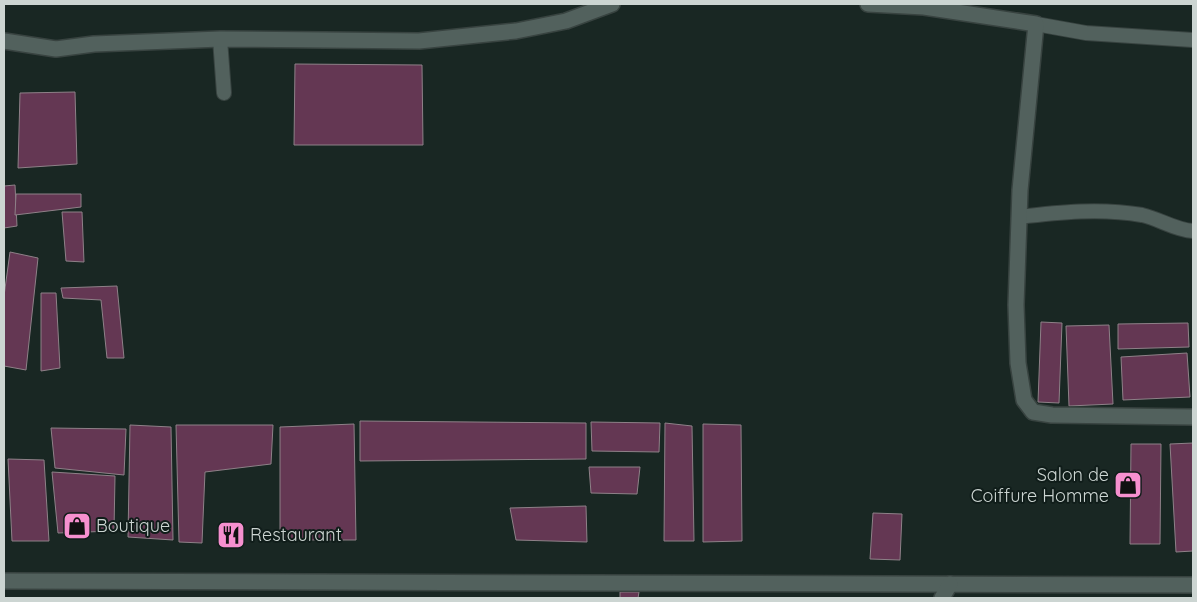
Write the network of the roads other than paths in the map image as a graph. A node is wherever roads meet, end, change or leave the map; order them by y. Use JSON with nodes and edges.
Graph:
{"nodes":[{"id":1,"x":612,"y":4,"type":"edge"},
{"id":2,"x":868,"y":4,"type":"edge"},
{"id":3,"x":924,"y":6,"type":"edge"},
{"id":4,"x":1036,"y":24,"type":"junction"},
{"id":5,"x":220,"y":39,"type":"junction"},
{"id":6,"x":1193,"y":40,"type":"edge"},
{"id":7,"x":4,"y":41,"type":"edge"},
{"id":8,"x":224,"y":93,"type":"dead end"},
{"id":9,"x":1019,"y":217,"type":"junction"},
{"id":10,"x":1193,"y":232,"type":"edge"},
{"id":11,"x":1193,"y":417,"type":"edge"},
{"id":12,"x":4,"y":580,"type":"edge"},
{"id":13,"x":950,"y":584,"type":"junction"},
{"id":14,"x":1193,"y":585,"type":"edge"},
{"id":15,"x":942,"y":598,"type":"edge"}],
"edges":[{"from":1,"to":5,"type":"street"},
{"from":2,"to":3,"type":"street"},
{"from":3,"to":4,"type":"street"},
{"from":4,"to":6,"type":"lane"},
{"from":4,"to":9,"type":"street"},
{"from":5,"to":7,"type":"street"},
{"from":5,"to":8,"type":"lane"},
{"from":9,"to":10,"type":"lane"},
{"from":9,"to":11,"type":"street"},
{"from":12,"to":13,"type":"street"},
{"from":13,"to":14,"type":"street"},
{"from":13,"to":15,"type":"street"}]}
